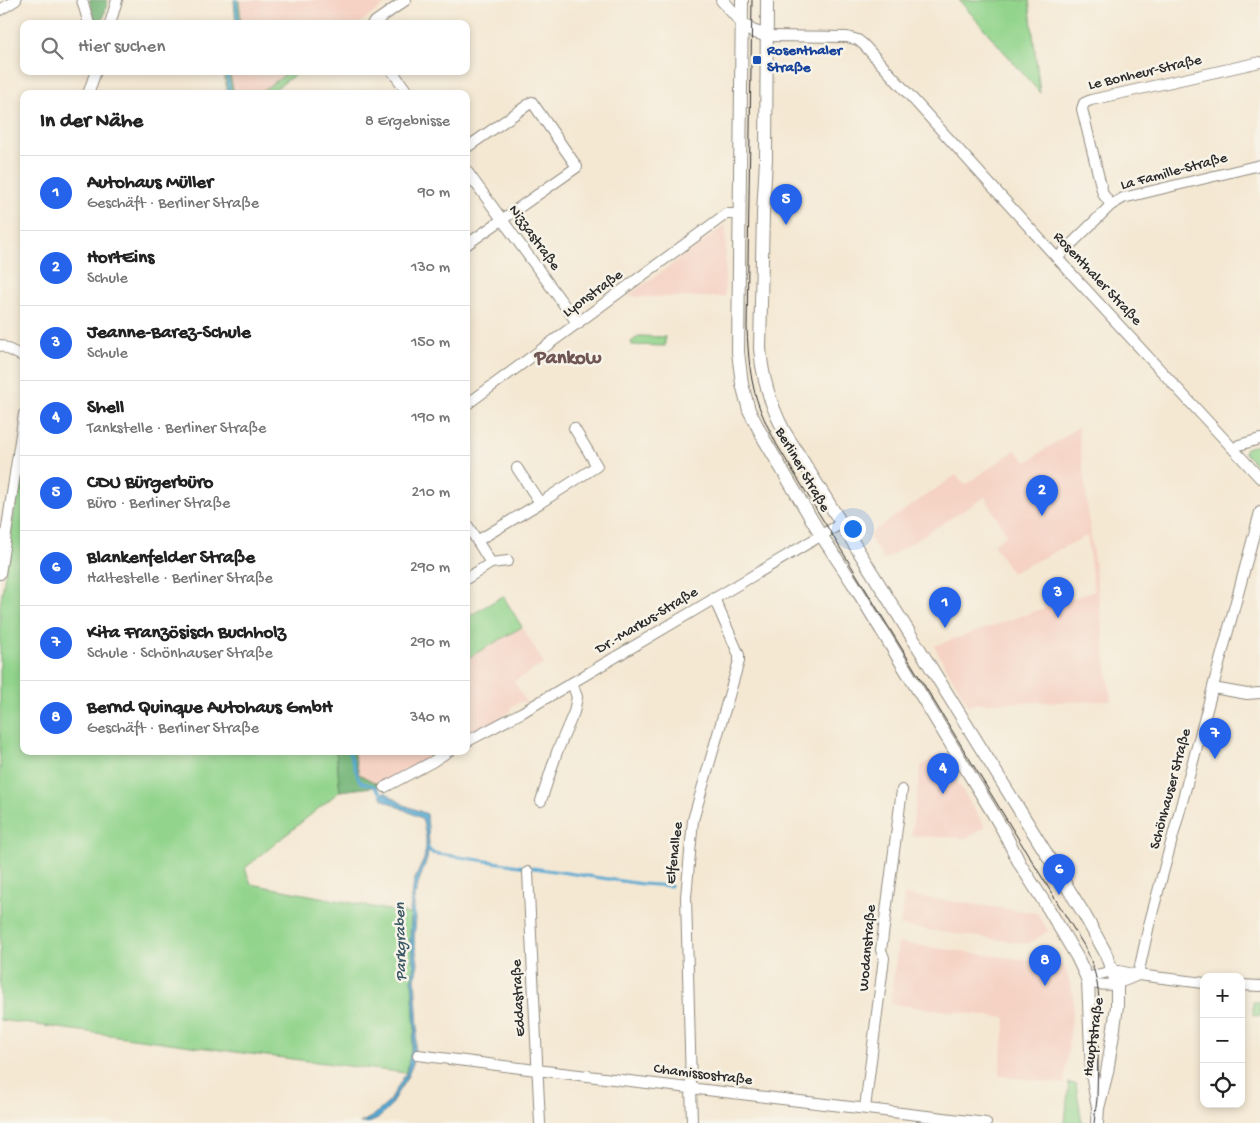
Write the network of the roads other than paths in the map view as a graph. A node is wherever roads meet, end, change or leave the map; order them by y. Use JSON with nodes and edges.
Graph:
{"nodes":[{"id":1,"x":16,"y":0,"type":"edge"},
{"id":2,"x":82,"y":0,"type":"edge"},
{"id":3,"x":117,"y":0,"type":"edge"},
{"id":4,"x":406,"y":0,"type":"edge"},
{"id":5,"x":722,"y":0,"type":"edge"},
{"id":6,"x":742,"y":0,"type":"edge"},
{"id":7,"x":767,"y":0,"type":"edge"},
{"id":8,"x":0,"y":10,"type":"edge"},
{"id":9,"x":88,"y":20,"type":"edge"},
{"id":10,"x":111,"y":20,"type":"edge"},
{"id":11,"x":378,"y":20,"type":"edge"},
{"id":12,"x":742,"y":23,"type":"junction"},
{"id":13,"x":768,"y":36,"type":"junction"},
{"id":14,"x":1260,"y":62,"type":"edge"},
{"id":15,"x":95,"y":75,"type":"edge"},
{"id":16,"x":395,"y":75,"type":"edge"},
{"id":17,"x":89,"y":90,"type":"edge"},
{"id":18,"x":406,"y":90,"type":"edge"},
{"id":19,"x":470,"y":145,"type":"edge"},
{"id":20,"x":1260,"y":165,"type":"edge"},
{"id":21,"x":470,"y":175,"type":"edge"},
{"id":22,"x":1111,"y":206,"type":"junction"},
{"id":23,"x":740,"y":214,"type":"junction"},
{"id":24,"x":503,"y":219,"type":"junction"},
{"id":25,"x":470,"y":242,"type":"edge"},
{"id":26,"x":1056,"y":258,"type":"junction"},
{"id":27,"x":578,"y":324,"type":"junction"},
{"id":28,"x":0,"y":345,"type":"edge"},
{"id":29,"x":20,"y":355,"type":"edge"},
{"id":30,"x":470,"y":403,"type":"edge"},
{"id":31,"x":574,"y":428,"type":"dead end"},
{"id":32,"x":1260,"y":439,"type":"edge"},
{"id":33,"x":20,"y":441,"type":"edge"},
{"id":34,"x":1234,"y":450,"type":"junction"},
{"id":35,"x":517,"y":468,"type":"dead end"},
{"id":36,"x":1260,"y":478,"type":"edge"},
{"id":37,"x":540,"y":503,"type":"junction"},
{"id":38,"x":1260,"y":512,"type":"edge"},
{"id":39,"x":842,"y":523,"type":"junction"},
{"id":40,"x":470,"y":529,"type":"edge"},
{"id":41,"x":821,"y":536,"type":"junction"},
{"id":42,"x":478,"y":541,"type":"junction"},
{"id":43,"x":508,"y":561,"type":"dead end"},
{"id":44,"x":491,"y":564,"type":"junction"},
{"id":45,"x":0,"y":574,"type":"edge"},
{"id":46,"x":470,"y":577,"type":"edge"},
{"id":47,"x":714,"y":598,"type":"junction"},
{"id":48,"x":572,"y":682,"type":"junction"},
{"id":49,"x":1213,"y":688,"type":"junction"},
{"id":50,"x":1260,"y":693,"type":"edge"},
{"id":51,"x":470,"y":740,"type":"edge"},
{"id":52,"x":443,"y":755,"type":"edge"},
{"id":53,"x":386,"y":787,"type":"dead end"},
{"id":54,"x":902,"y":790,"type":"dead end"},
{"id":55,"x":541,"y":801,"type":"dead end"},
{"id":56,"x":528,"y":872,"type":"dead end"},
{"id":57,"x":1113,"y":971,"type":"junction"},
{"id":58,"x":1138,"y":975,"type":"junction"},
{"id":59,"x":1088,"y":982,"type":"junction"},
{"id":60,"x":1200,"y":983,"type":"edge"},
{"id":61,"x":1117,"y":984,"type":"junction"},
{"id":62,"x":1245,"y":985,"type":"edge"},
{"id":63,"x":1260,"y":986,"type":"edge"},
{"id":64,"x":418,"y":1055,"type":"dead end"},
{"id":65,"x":538,"y":1070,"type":"junction"},
{"id":66,"x":690,"y":1089,"type":"junction"},
{"id":67,"x":865,"y":1108,"type":"junction"},
{"id":68,"x":1098,"y":1108,"type":"junction"},
{"id":69,"x":540,"y":1123,"type":"edge"},
{"id":70,"x":692,"y":1123,"type":"edge"},
{"id":71,"x":986,"y":1123,"type":"edge"},
{"id":72,"x":1097,"y":1123,"type":"edge"}],
"edges":[{"from":1,"to":8,"type":"street"},
{"from":2,"to":9,"type":"street"},
{"from":3,"to":10,"type":"street"},
{"from":4,"to":11,"type":"street"},
{"from":5,"to":12,"type":"main road"},
{"from":6,"to":12,"type":"main road","name":"Berliner Straße"},
{"from":7,"to":13,"type":"main road","name":"Berliner Straße"},
{"from":12,"to":13,"type":"main road"},
{"from":12,"to":23,"type":"main road","name":"Berliner Straße"},
{"from":13,"to":26,"type":"street","name":"Rosenthaler Straße"},
{"from":13,"to":39,"type":"main road","name":"Berliner Straße"},
{"from":14,"to":22,"type":"street","name":"Le Bonheur-Straße"},
{"from":15,"to":17,"type":"street"},
{"from":16,"to":18,"type":"street"},
{"from":19,"to":24,"type":"street"},
{"from":20,"to":22,"type":"street","name":"La Famille-Straße"},
{"from":21,"to":24,"type":"street","name":"Nizzastraße"},
{"from":22,"to":26,"type":"street","name":"La Famille-Straße"},
{"from":23,"to":27,"type":"street","name":"Lyonstraße"},
{"from":23,"to":41,"type":"main road","name":"Berliner Straße"},
{"from":24,"to":25,"type":"street"},
{"from":24,"to":27,"type":"street","name":"Nizzastraße"},
{"from":26,"to":34,"type":"street","name":"Rosenthaler Straße"},
{"from":27,"to":30,"type":"street","name":"Lyonstraße"},
{"from":28,"to":29,"type":"street"},
{"from":31,"to":37,"type":"street"},
{"from":32,"to":34,"type":"street"},
{"from":33,"to":45,"type":"street"},
{"from":34,"to":36,"type":"street","name":"Rosenthaler Straße"},
{"from":35,"to":37,"type":"street"},
{"from":37,"to":42,"type":"street"},
{"from":38,"to":49,"type":"street","name":"Schönhauser Straße"},
{"from":39,"to":41,"type":"street","name":"Dr.-Markus-Straße"},
{"from":39,"to":57,"type":"main road","name":"Berliner Straße"},
{"from":40,"to":42,"type":"street"},
{"from":41,"to":47,"type":"street","name":"Dr.-Markus-Straße"},
{"from":41,"to":59,"type":"main road","name":"Berliner Straße"},
{"from":42,"to":44,"type":"street"},
{"from":43,"to":44,"type":"street"},
{"from":44,"to":46,"type":"street"},
{"from":47,"to":48,"type":"street","name":"Dr.-Markus-Straße"},
{"from":47,"to":66,"type":"street","name":"Elfenallee"},
{"from":48,"to":51,"type":"street","name":"Dr.-Markus-Straße"},
{"from":48,"to":55,"type":"street"},
{"from":49,"to":50,"type":"street"},
{"from":49,"to":58,"type":"street","name":"Schönhauser Straße"},
{"from":52,"to":53,"type":"street"},
{"from":54,"to":67,"type":"street","name":"Wodanstraße"},
{"from":56,"to":65,"type":"street","name":"Eddastraße"},
{"from":57,"to":58,"type":"street"},
{"from":57,"to":59,"type":"street"},
{"from":57,"to":61,"type":"main road","name":"Hauptstraße"},
{"from":58,"to":60,"type":"street"},
{"from":58,"to":61,"type":"street"},
{"from":59,"to":61,"type":"street"},
{"from":59,"to":68,"type":"main road","name":"Hauptstraße"},
{"from":61,"to":68,"type":"main road","name":"Hauptstraße"},
{"from":62,"to":63,"type":"street"},
{"from":64,"to":65,"type":"street","name":"Chamissostraße"},
{"from":65,"to":66,"type":"street","name":"Chamissostraße"},
{"from":65,"to":69,"type":"street","name":"Eddastraße"},
{"from":66,"to":67,"type":"street","name":"Chamissostraße"},
{"from":66,"to":70,"type":"street","name":"Elfenallee"},
{"from":67,"to":71,"type":"street","name":"Chamissostraße"},
{"from":68,"to":72,"type":"main road","name":"Hauptstraße"}]}
